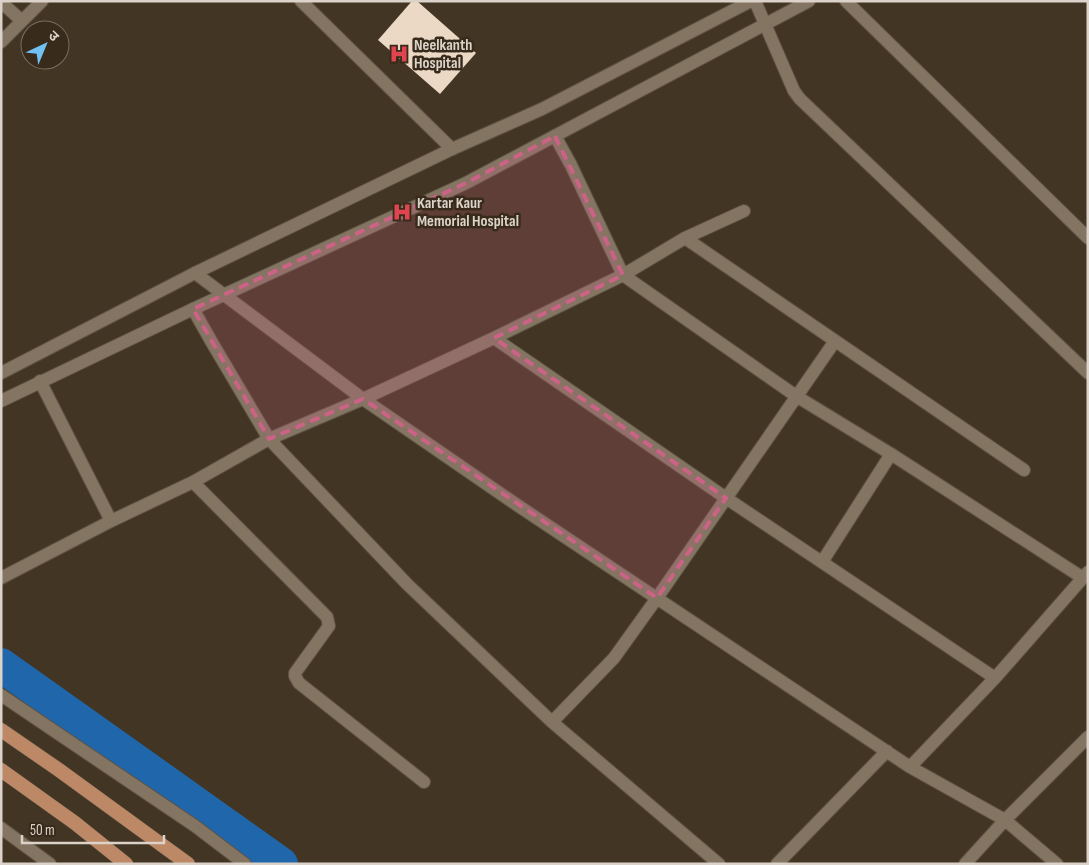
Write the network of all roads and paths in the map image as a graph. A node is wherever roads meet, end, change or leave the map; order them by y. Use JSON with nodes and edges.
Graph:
{"nodes":[{"id":1,"x":42,"y":1,"type":"edge"},
{"id":2,"x":301,"y":1,"type":"edge"},
{"id":3,"x":753,"y":1,"type":"edge"},
{"id":4,"x":809,"y":1,"type":"edge"},
{"id":5,"x":846,"y":1,"type":"edge"},
{"id":6,"x":1,"y":2,"type":"edge"},
{"id":7,"x":21,"y":20,"type":"edge"},
{"id":8,"x":23,"y":20,"type":"edge"},
{"id":9,"x":20,"y":23,"type":"edge"},
{"id":10,"x":765,"y":25,"type":"junction"},
{"id":11,"x":1,"y":42,"type":"edge"},
{"id":12,"x":555,"y":136,"type":"junction"},
{"id":13,"x":452,"y":149,"type":"junction"},
{"id":14,"x":744,"y":211,"type":"dead end"},
{"id":15,"x":685,"y":238,"type":"junction"},
{"id":16,"x":1088,"y":238,"type":"edge"},
{"id":17,"x":195,"y":273,"type":"junction"},
{"id":18,"x":622,"y":275,"type":"junction"},
{"id":19,"x":223,"y":295,"type":"junction"},
{"id":20,"x":193,"y":309,"type":"junction"},
{"id":21,"x":494,"y":338,"type":"junction"},
{"id":22,"x":835,"y":341,"type":"junction"},
{"id":23,"x":1,"y":373,"type":"edge"},
{"id":24,"x":1088,"y":373,"type":"edge"},
{"id":25,"x":40,"y":382,"type":"junction"},
{"id":26,"x":796,"y":396,"type":"junction"},
{"id":27,"x":363,"y":399,"type":"junction"},
{"id":28,"x":1,"y":400,"type":"edge"},
{"id":29,"x":269,"y":439,"type":"junction"},
{"id":30,"x":891,"y":454,"type":"junction"},
{"id":31,"x":1024,"y":470,"type":"dead end"},
{"id":32,"x":193,"y":482,"type":"junction"},
{"id":33,"x":726,"y":498,"type":"junction"},
{"id":34,"x":111,"y":521,"type":"junction"},
{"id":35,"x":822,"y":562,"type":"junction"},
{"id":36,"x":1085,"y":575,"type":"edge"},
{"id":37,"x":1,"y":578,"type":"edge"},
{"id":38,"x":657,"y":598,"type":"junction"},
{"id":39,"x":995,"y":678,"type":"junction"},
{"id":40,"x":1,"y":695,"type":"edge"},
{"id":41,"x":552,"y":722,"type":"junction"},
{"id":42,"x":1,"y":730,"type":"edge"},
{"id":43,"x":1088,"y":737,"type":"edge"},
{"id":44,"x":887,"y":751,"type":"junction"},
{"id":45,"x":910,"y":767,"type":"junction"},
{"id":46,"x":1,"y":770,"type":"edge"},
{"id":47,"x":424,"y":782,"type":"dead end"},
{"id":48,"x":1005,"y":820,"type":"junction"},
{"id":49,"x":1,"y":828,"type":"edge"},
{"id":50,"x":779,"y":863,"type":"edge"},
{"id":51,"x":50,"y":864,"type":"edge"},
{"id":52,"x":126,"y":864,"type":"edge"},
{"id":53,"x":188,"y":864,"type":"edge"},
{"id":54,"x":245,"y":864,"type":"edge"},
{"id":55,"x":718,"y":864,"type":"edge"},
{"id":56,"x":966,"y":864,"type":"edge"},
{"id":57,"x":1057,"y":864,"type":"edge"}],
"edges":[{"from":1,"to":8,"type":"street"},
{"from":2,"to":13,"type":"street"},
{"from":3,"to":10,"type":"street"},
{"from":3,"to":13,"type":"street"},
{"from":4,"to":10,"type":"street"},
{"from":5,"to":16,"type":"street"},
{"from":6,"to":7,"type":"street"},
{"from":9,"to":11,"type":"street"},
{"from":10,"to":12,"type":"street"},
{"from":10,"to":24,"type":"street"},
{"from":12,"to":18,"type":"street"},
{"from":12,"to":19,"type":"street"},
{"from":13,"to":17,"type":"street"},
{"from":14,"to":15,"type":"street"},
{"from":15,"to":18,"type":"street"},
{"from":15,"to":22,"type":"street"},
{"from":17,"to":19,"type":"street"},
{"from":17,"to":23,"type":"street"},
{"from":18,"to":21,"type":"street"},
{"from":18,"to":26,"type":"street"},
{"from":19,"to":20,"type":"street"},
{"from":19,"to":27,"type":"street"},
{"from":20,"to":25,"type":"street"},
{"from":20,"to":29,"type":"street"},
{"from":21,"to":27,"type":"street"},
{"from":21,"to":33,"type":"street"},
{"from":22,"to":26,"type":"street"},
{"from":22,"to":31,"type":"street"},
{"from":25,"to":28,"type":"street"},
{"from":25,"to":34,"type":"street"},
{"from":26,"to":30,"type":"street"},
{"from":26,"to":33,"type":"street"},
{"from":27,"to":29,"type":"street"},
{"from":27,"to":38,"type":"street"},
{"from":29,"to":32,"type":"street"},
{"from":29,"to":41,"type":"street"},
{"from":30,"to":35,"type":"street"},
{"from":30,"to":36,"type":"street"},
{"from":32,"to":34,"type":"street"},
{"from":32,"to":47,"type":"street"},
{"from":33,"to":35,"type":"street"},
{"from":33,"to":38,"type":"street"},
{"from":34,"to":37,"type":"street"},
{"from":35,"to":39,"type":"street"},
{"from":36,"to":39,"type":"street"},
{"from":38,"to":41,"type":"street"},
{"from":38,"to":44,"type":"street"},
{"from":39,"to":45,"type":"street"},
{"from":40,"to":54,"type":"street"},
{"from":41,"to":55,"type":"street"},
{"from":42,"to":53,"type":"highway"},
{"from":43,"to":48,"type":"street"},
{"from":44,"to":45,"type":"street"},
{"from":44,"to":50,"type":"street"},
{"from":45,"to":48,"type":"street"},
{"from":46,"to":52,"type":"highway"},
{"from":48,"to":56,"type":"street"},
{"from":48,"to":57,"type":"street"},
{"from":49,"to":51,"type":"street"}]}
